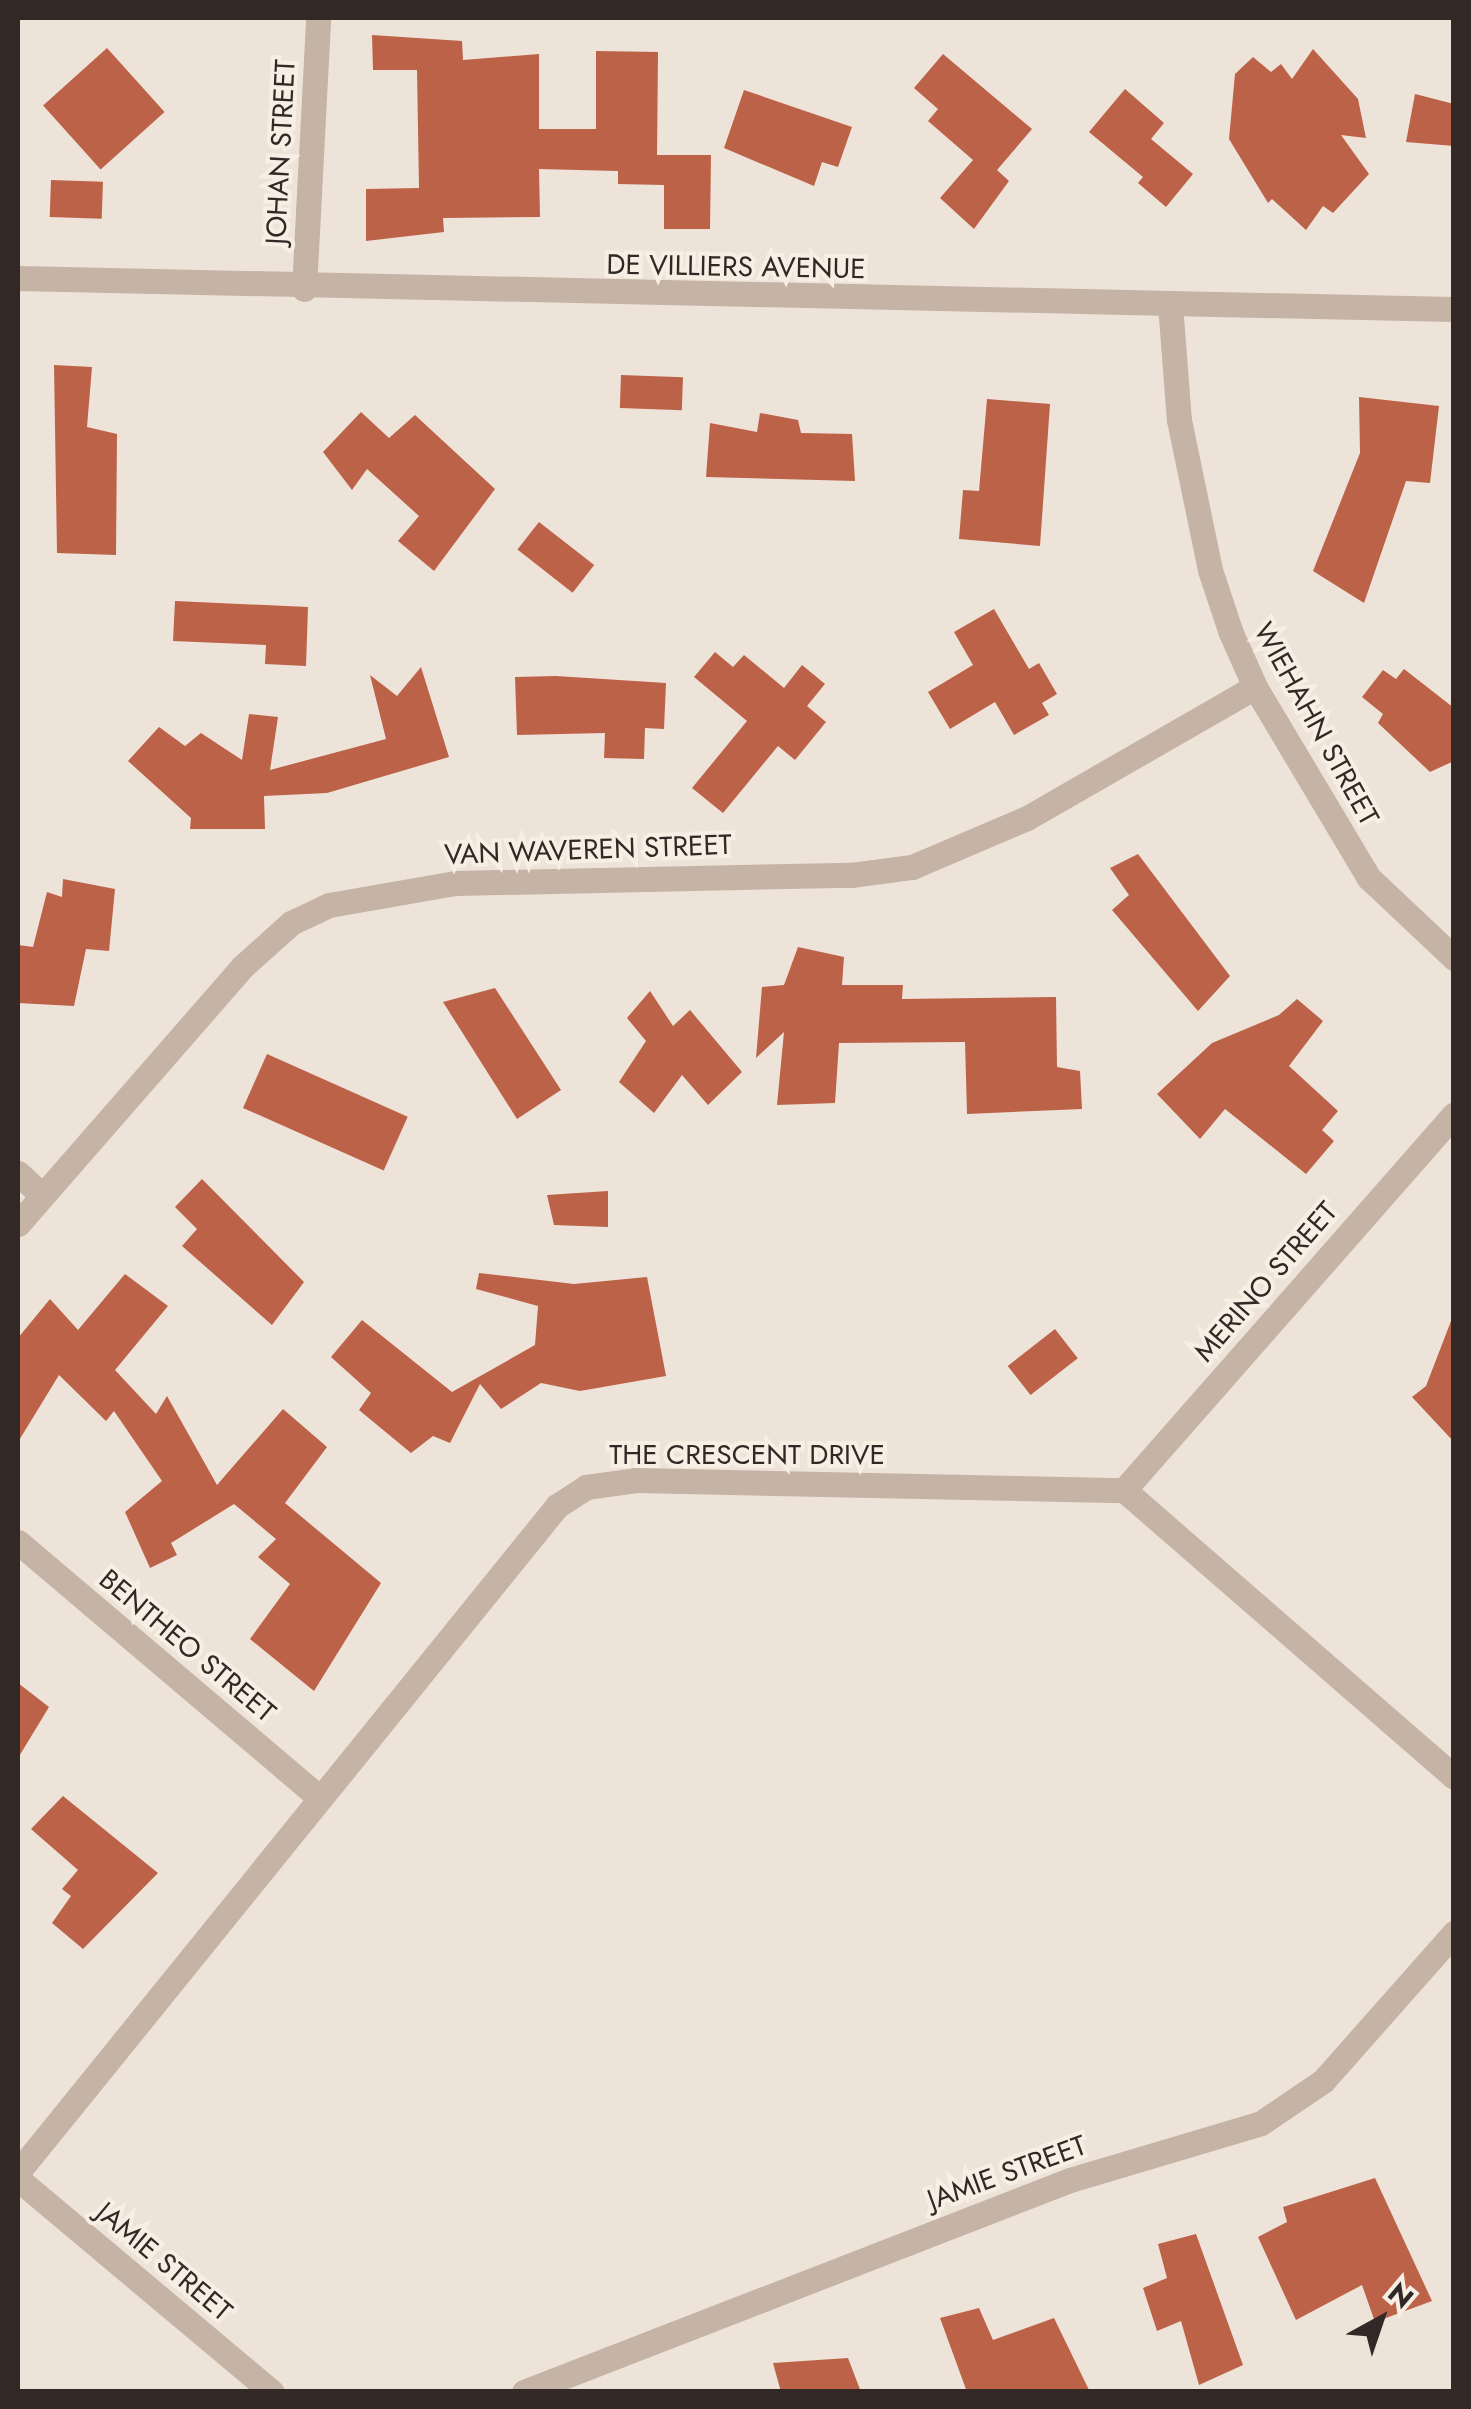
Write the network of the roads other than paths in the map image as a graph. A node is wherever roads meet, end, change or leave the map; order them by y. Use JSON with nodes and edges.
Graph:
{"nodes":[{"id":1,"x":318,"y":18,"type":"edge"},
{"id":2,"x":18,"y":278,"type":"edge"},
{"id":3,"x":304,"y":289,"type":"junction"},
{"id":4,"x":1170,"y":304,"type":"junction"},
{"id":5,"x":1454,"y":309,"type":"edge"},
{"id":6,"x":1255,"y":688,"type":"junction"},
{"id":7,"x":1454,"y":958,"type":"edge"},
{"id":8,"x":1454,"y":1115,"type":"edge"},
{"id":9,"x":18,"y":1172,"type":"edge"},
{"id":10,"x":42,"y":1196,"type":"junction"},
{"id":11,"x":18,"y":1224,"type":"edge"},
{"id":12,"x":1124,"y":1490,"type":"junction"},
{"id":13,"x":18,"y":1542,"type":"edge"},
{"id":14,"x":1454,"y":1777,"type":"edge"},
{"id":15,"x":318,"y":1796,"type":"junction"},
{"id":16,"x":1454,"y":1933,"type":"edge"},
{"id":17,"x":18,"y":2175,"type":"edge"},
{"id":18,"x":272,"y":2392,"type":"edge"},
{"id":19,"x":524,"y":2392,"type":"edge"}],
"edges":[{"from":1,"to":3,"type":"street","name":"JOHAN STREET"},
{"from":2,"to":3,"type":"street","name":"DE VILLIERS AVENUE"},
{"from":3,"to":4,"type":"street","name":"DE VILLIERS AVENUE"},
{"from":4,"to":5,"type":"street","name":"DE VILLIERS AVENUE"},
{"from":4,"to":6,"type":"street","name":"WIEHAHN STREET"},
{"from":6,"to":7,"type":"street","name":"WIEHAHN STREET"},
{"from":6,"to":10,"type":"street","name":"VAN WAVEREN STREET"},
{"from":8,"to":12,"type":"street","name":"MERINO STREET"},
{"from":9,"to":10,"type":"street"},
{"from":10,"to":11,"type":"street","name":"VAN WAVEREN STREET"},
{"from":12,"to":14,"type":"street"},
{"from":12,"to":15,"type":"street","name":"THE CRESCENT DRIVE"},
{"from":13,"to":15,"type":"street","name":"BENTHEO STREET"},
{"from":15,"to":17,"type":"street","name":"THE CRESCENT DRIVE"},
{"from":16,"to":19,"type":"street","name":"JAMIE STREET"},
{"from":17,"to":18,"type":"street","name":"JAMIE STREET"}]}
